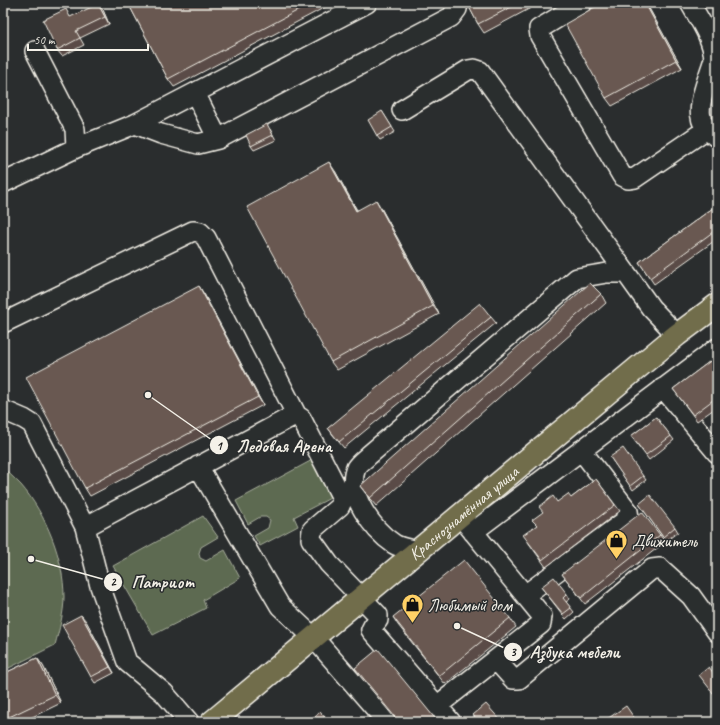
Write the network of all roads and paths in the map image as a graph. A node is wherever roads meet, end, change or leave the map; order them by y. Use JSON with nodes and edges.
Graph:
{"nodes":[{"id":1,"x":367,"y":3,"type":"edge"},
{"id":2,"x":458,"y":3,"type":"edge"},
{"id":3,"x":582,"y":3,"type":"edge"},
{"id":4,"x":690,"y":3,"type":"edge"},
{"id":5,"x":35,"y":51,"type":"dead end"},
{"id":6,"x":195,"y":93,"type":"junction"},
{"id":7,"x":402,"y":110,"type":"dead end"},
{"id":8,"x":135,"y":124,"type":"junction"},
{"id":9,"x":712,"y":134,"type":"edge"},
{"id":10,"x":218,"y":139,"type":"junction"},
{"id":11,"x":76,"y":148,"type":"junction"},
{"id":12,"x":3,"y":183,"type":"edge"},
{"id":13,"x":626,"y":273,"type":"junction"},
{"id":14,"x":717,"y":306,"type":"edge"},
{"id":15,"x":3,"y":323,"type":"edge"},
{"id":16,"x":677,"y":335,"type":"junction"},
{"id":17,"x":717,"y":348,"type":"edge"},
{"id":18,"x":663,"y":388,"type":"junction"},
{"id":19,"x":3,"y":410,"type":"edge"},
{"id":20,"x":297,"y":416,"type":"junction"},
{"id":21,"x":581,"y":450,"type":"junction"},
{"id":22,"x":717,"y":453,"type":"edge"},
{"id":23,"x":198,"y":466,"type":"junction"},
{"id":24,"x":466,"y":524,"type":"junction"},
{"id":25,"x":85,"y":527,"type":"junction"},
{"id":26,"x":417,"y":551,"type":"junction"},
{"id":27,"x":525,"y":595,"type":"junction"},
{"id":28,"x":361,"y":597,"type":"junction"},
{"id":29,"x":717,"y":632,"type":"edge"},
{"id":30,"x":313,"y":637,"type":"junction"},
{"id":31,"x":496,"y":660,"type":"junction"},
{"id":32,"x":437,"y":706,"type":"junction"},
{"id":33,"x":189,"y":722,"type":"edge"},
{"id":34,"x":212,"y":722,"type":"edge"},
{"id":35,"x":387,"y":722,"type":"edge"},
{"id":36,"x":451,"y":722,"type":"edge"}],
"edges":[{"from":1,"to":6,"type":"lane"},
{"from":2,"to":10,"type":"lane"},
{"from":3,"to":9,"type":"lane"},
{"from":4,"to":9,"type":"lane"},
{"from":5,"to":11,"type":"lane"},
{"from":6,"to":8,"type":"lane"},
{"from":6,"to":10,"type":"lane"},
{"from":7,"to":13,"type":"lane"},
{"from":8,"to":10,"type":"lane"},
{"from":8,"to":11,"type":"lane"},
{"from":11,"to":12,"type":"lane"},
{"from":13,"to":16,"type":"lane"},
{"from":13,"to":26,"type":"lane"},
{"from":14,"to":16,"type":"highway","name":"Краснознамённая улица"},
{"from":15,"to":20,"type":"lane"},
{"from":16,"to":24,"type":"highway","name":"Краснознамённая улица"},
{"from":17,"to":18,"type":"lane"},
{"from":18,"to":21,"type":"lane"},
{"from":18,"to":22,"type":"lane"},
{"from":19,"to":25,"type":"lane"},
{"from":20,"to":23,"type":"lane"},
{"from":20,"to":28,"type":"lane"},
{"from":21,"to":24,"type":"lane"},
{"from":21,"to":27,"type":"lane"},
{"from":23,"to":25,"type":"lane"},
{"from":23,"to":30,"type":"lane"},
{"from":24,"to":26,"type":"highway","name":"Краснознамённая улица"},
{"from":24,"to":27,"type":"lane"},
{"from":25,"to":33,"type":"lane"},
{"from":26,"to":28,"type":"highway","name":"Краснознамённая улица"},
{"from":27,"to":31,"type":"lane"},
{"from":28,"to":30,"type":"highway","name":"Краснознамённая улица"},
{"from":28,"to":32,"type":"lane"},
{"from":29,"to":31,"type":"lane"},
{"from":30,"to":34,"type":"highway","name":"Краснознамённая улица"},
{"from":30,"to":35,"type":"lane"},
{"from":31,"to":32,"type":"lane"},
{"from":32,"to":36,"type":"lane"}]}
